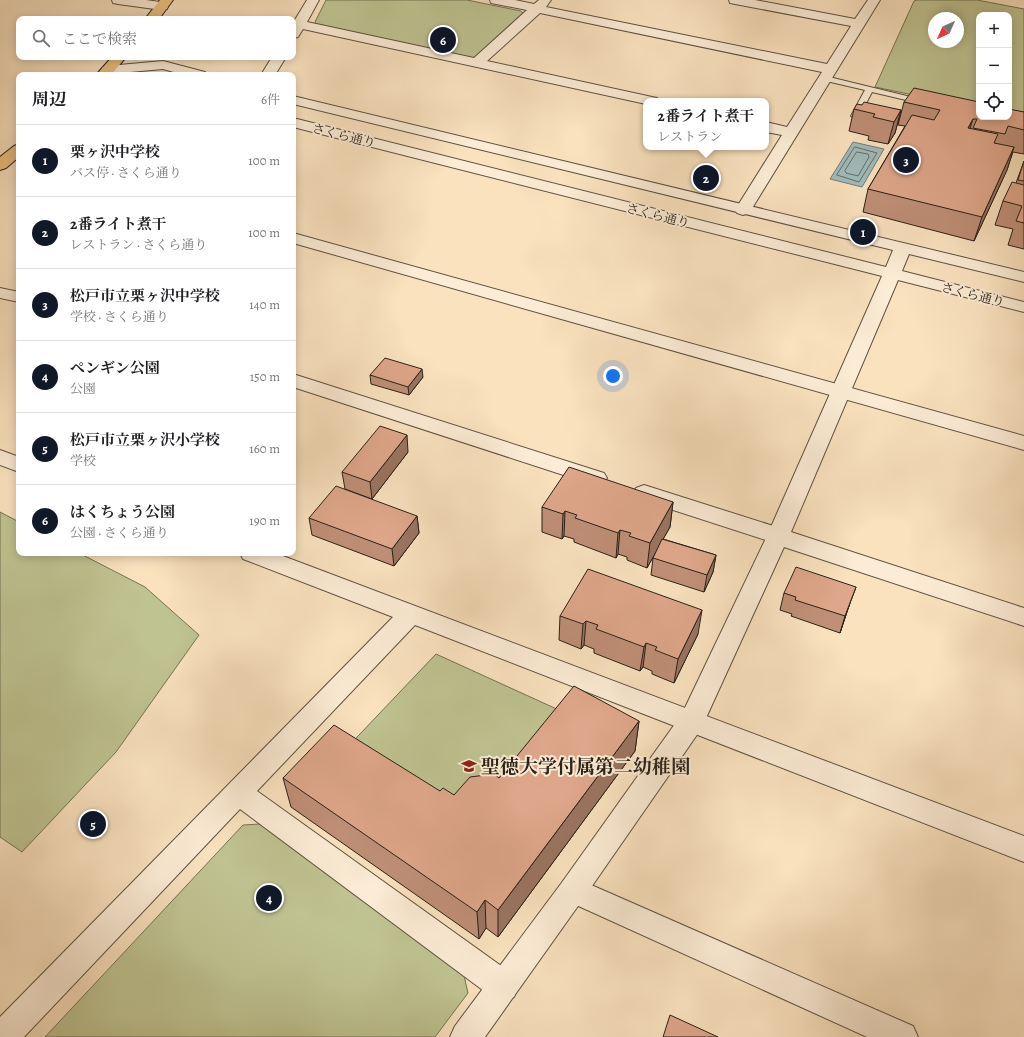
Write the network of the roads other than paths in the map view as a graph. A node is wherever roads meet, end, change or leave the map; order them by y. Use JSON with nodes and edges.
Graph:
{"nodes":[{"id":1,"x":123,"y":0,"type":"edge"},
{"id":2,"x":313,"y":0,"type":"edge"},
{"id":3,"x":496,"y":0,"type":"edge"},
{"id":4,"x":735,"y":0,"type":"edge"},
{"id":5,"x":874,"y":0,"type":"edge"},
{"id":6,"x":164,"y":3,"type":"edge"},
{"id":7,"x":541,"y":4,"type":"edge"},
{"id":8,"x":154,"y":16,"type":"edge"},
{"id":9,"x":860,"y":24,"type":"junction"},
{"id":10,"x":296,"y":29,"type":"edge"},
{"id":11,"x":117,"y":60,"type":"edge"},
{"id":12,"x":277,"y":60,"type":"edge"},
{"id":13,"x":478,"y":62,"type":"junction"},
{"id":14,"x":110,"y":72,"type":"edge"},
{"id":15,"x":116,"y":72,"type":"edge"},
{"id":16,"x":189,"y":72,"type":"edge"},
{"id":17,"x":270,"y":72,"type":"edge"},
{"id":18,"x":828,"y":74,"type":"junction"},
{"id":19,"x":869,"y":90,"type":"junction"},
{"id":20,"x":643,"y":99,"type":"edge"},
{"id":21,"x":296,"y":101,"type":"edge"},
{"id":22,"x":928,"y":103,"type":"edge"},
{"id":23,"x":862,"y":118,"type":"edge"},
{"id":24,"x":296,"y":123,"type":"edge"},
{"id":25,"x":769,"y":128,"type":"edge"},
{"id":26,"x":791,"y":132,"type":"junction"},
{"id":27,"x":16,"y":152,"type":"edge"},
{"id":28,"x":0,"y":165,"type":"edge"},
{"id":29,"x":564,"y":166,"type":"junction"},
{"id":30,"x":548,"y":187,"type":"junction"},
{"id":31,"x":743,"y":210,"type":"junction"},
{"id":32,"x":296,"y":239,"type":"edge"},
{"id":33,"x":903,"y":248,"type":"junction"},
{"id":34,"x":892,"y":274,"type":"junction"},
{"id":35,"x":1024,"y":277,"type":"edge"},
{"id":36,"x":0,"y":293,"type":"edge"},
{"id":37,"x":16,"y":296,"type":"edge"},
{"id":38,"x":1024,"y":307,"type":"edge"},
{"id":39,"x":296,"y":381,"type":"edge"},
{"id":40,"x":841,"y":391,"type":"junction"},
{"id":41,"x":1024,"y":443,"type":"edge"},
{"id":42,"x":0,"y":457,"type":"edge"},
{"id":43,"x":16,"y":464,"type":"edge"},
{"id":44,"x":778,"y":536,"type":"junction"},
{"id":45,"x":259,"y":556,"type":"edge"},
{"id":46,"x":410,"y":614,"type":"junction"},
{"id":47,"x":1024,"y":617,"type":"edge"},
{"id":48,"x":692,"y":721,"type":"junction"},
{"id":49,"x":239,"y":793,"type":"junction"},
{"id":50,"x":1024,"y":849,"type":"edge"},
{"id":51,"x":573,"y":890,"type":"junction"},
{"id":52,"x":503,"y":986,"type":"junction"},
{"id":53,"x":2,"y":1037,"type":"edge"},
{"id":54,"x":466,"y":1037,"type":"edge"},
{"id":55,"x":902,"y":1037,"type":"edge"}],
"edges":[{"from":1,"to":6,"type":"street"},
{"from":2,"to":10,"type":"street"},
{"from":3,"to":7,"type":"street"},
{"from":4,"to":9,"type":"street"},
{"from":5,"to":9,"type":"street"},
{"from":6,"to":8,"type":"main road"},
{"from":7,"to":13,"type":"street"},
{"from":7,"to":18,"type":"street"},
{"from":9,"to":18,"type":"street"},
{"from":10,"to":13,"type":"street"},
{"from":11,"to":14,"type":"main road"},
{"from":12,"to":17,"type":"street"},
{"from":13,"to":20,"type":"street"},
{"from":15,"to":16,"type":"street"},
{"from":18,"to":19,"type":"lane"},
{"from":18,"to":26,"type":"street"},
{"from":19,"to":22,"type":"lane"},
{"from":19,"to":23,"type":"lane"},
{"from":21,"to":29,"type":"street","name":"さくら通り"},
{"from":24,"to":30,"type":"street","name":"さくら通り"},
{"from":25,"to":26,"type":"street"},
{"from":26,"to":31,"type":"street"},
{"from":27,"to":28,"type":"main road"},
{"from":29,"to":30,"type":"street"},
{"from":29,"to":31,"type":"street","name":"さくら通り"},
{"from":30,"to":34,"type":"street","name":"さくら通り"},
{"from":31,"to":33,"type":"street","name":"さくら通り"},
{"from":32,"to":40,"type":"street"},
{"from":33,"to":34,"type":"street"},
{"from":33,"to":35,"type":"street","name":"さくら通り"},
{"from":34,"to":38,"type":"street","name":"さくら通り"},
{"from":34,"to":40,"type":"street"},
{"from":36,"to":37,"type":"street"},
{"from":39,"to":44,"type":"street"},
{"from":40,"to":41,"type":"street"},
{"from":40,"to":44,"type":"street"},
{"from":42,"to":43,"type":"street"},
{"from":44,"to":47,"type":"street"},
{"from":44,"to":48,"type":"street"},
{"from":45,"to":46,"type":"street"},
{"from":46,"to":48,"type":"street"},
{"from":46,"to":49,"type":"street"},
{"from":48,"to":50,"type":"street"},
{"from":48,"to":51,"type":"street"},
{"from":49,"to":52,"type":"street"},
{"from":49,"to":53,"type":"street"},
{"from":51,"to":52,"type":"street"},
{"from":51,"to":55,"type":"street"},
{"from":52,"to":54,"type":"street"}]}
